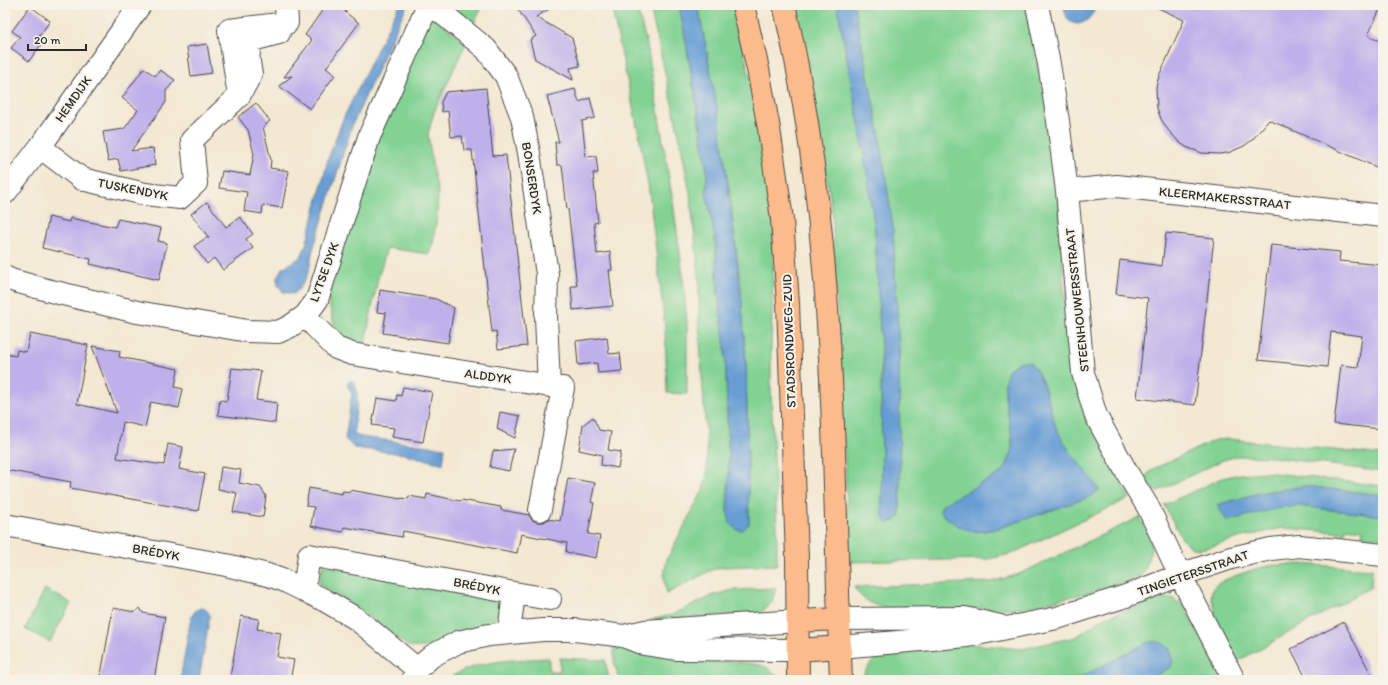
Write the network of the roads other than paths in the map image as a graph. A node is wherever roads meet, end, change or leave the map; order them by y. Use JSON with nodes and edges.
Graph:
{"nodes":[{"id":1,"x":140,"y":5,"type":"edge"},
{"id":2,"x":428,"y":5,"type":"edge"},
{"id":3,"x":432,"y":5,"type":"edge"},
{"id":4,"x":743,"y":5,"type":"edge"},
{"id":5,"x":784,"y":5,"type":"edge"},
{"id":6,"x":1037,"y":5,"type":"edge"},
{"id":7,"x":287,"y":14,"type":"edge"},
{"id":8,"x":40,"y":147,"type":"junction"},
{"id":9,"x":1067,"y":191,"type":"junction"},
{"id":10,"x":5,"y":192,"type":"edge"},
{"id":11,"x":1383,"y":216,"type":"edge"},
{"id":12,"x":5,"y":277,"type":"edge"},
{"id":13,"x":305,"y":316,"type":"junction"},
{"id":14,"x":549,"y":386,"type":"junction"},
{"id":15,"x":540,"y":510,"type":"dead end"},
{"id":16,"x":5,"y":525,"type":"edge"},
{"id":17,"x":1383,"y":555,"type":"edge"},
{"id":18,"x":1180,"y":575,"type":"junction"},
{"id":19,"x":304,"y":590,"type":"junction"},
{"id":20,"x":514,"y":593,"type":"junction"},
{"id":21,"x":550,"y":599,"type":"dead end"},
{"id":22,"x":839,"y":619,"type":"junction"},
{"id":23,"x":798,"y":621,"type":"junction"},
{"id":24,"x":1007,"y":627,"type":"junction"},
{"id":25,"x":510,"y":633,"type":"junction"},
{"id":26,"x":623,"y":636,"type":"junction"},
{"id":27,"x":840,"y":647,"type":"junction"},
{"id":28,"x":798,"y":650,"type":"junction"},
{"id":29,"x":415,"y":675,"type":"edge"},
{"id":30,"x":798,"y":680,"type":"edge"},
{"id":31,"x":841,"y":680,"type":"edge"},
{"id":32,"x":1234,"y":680,"type":"edge"}],
"edges":[{"from":1,"to":8,"type":"street","name":"HEMDIJK"},
{"from":2,"to":13,"type":"street","name":"LYTSE DYK"},
{"from":3,"to":14,"type":"street","name":"BONSERDYK"},
{"from":4,"to":23,"type":"main road","name":"STADSRONDWEG-ZUID"},
{"from":5,"to":22,"type":"main road"},
{"from":6,"to":9,"type":"street","name":"STEENHOUWERSSTRAAT"},
{"from":7,"to":8,"type":"street","name":"TUSKENDYK"},
{"from":8,"to":10,"type":"street","name":"HEMDIJK"},
{"from":9,"to":11,"type":"street","name":"KLEERMAKERSSTRAAT"},
{"from":9,"to":18,"type":"street","name":"STEENHOUWERSSTRAAT"},
{"from":12,"to":13,"type":"street","name":"LYTSE DYK"},
{"from":13,"to":14,"type":"street","name":"ALDDYK"},
{"from":14,"to":15,"type":"street","name":"ALDDYK"},
{"from":16,"to":19,"type":"street","name":"BRÉDYK"},
{"from":17,"to":18,"type":"street","name":"TINGIETERSSTRAAT"},
{"from":18,"to":24,"type":"street","name":"TINGIETERSSTRAAT"},
{"from":18,"to":32,"type":"street","name":"STEENHOUWERSSTRAAT"},
{"from":19,"to":20,"type":"street","name":"BRÉDYK"},
{"from":19,"to":29,"type":"street","name":"BRÉDYK"},
{"from":20,"to":21,"type":"street","name":"BRÉDYK"},
{"from":20,"to":25,"type":"street","name":"BRÉDYK"},
{"from":22,"to":23,"type":"main road"},
{"from":22,"to":24,"type":"street","name":"TINGIETERSSTRAAT"},
{"from":22,"to":27,"type":"main road"},
{"from":23,"to":26,"type":"street","name":"BRÉDYK"},
{"from":23,"to":28,"type":"main road","name":"STADSRONDWEG-ZUID"},
{"from":24,"to":27,"type":"street","name":"TINGIETERSSTRAAT"},
{"from":25,"to":26,"type":"street","name":"BRÉDYK"},
{"from":25,"to":29,"type":"street","name":"BRÉDYK"},
{"from":26,"to":28,"type":"street","name":"BRÉDYK"},
{"from":27,"to":28,"type":"main road"},
{"from":27,"to":31,"type":"main road"},
{"from":28,"to":30,"type":"main road","name":"STADSRONDWEG-ZUID"}]}
